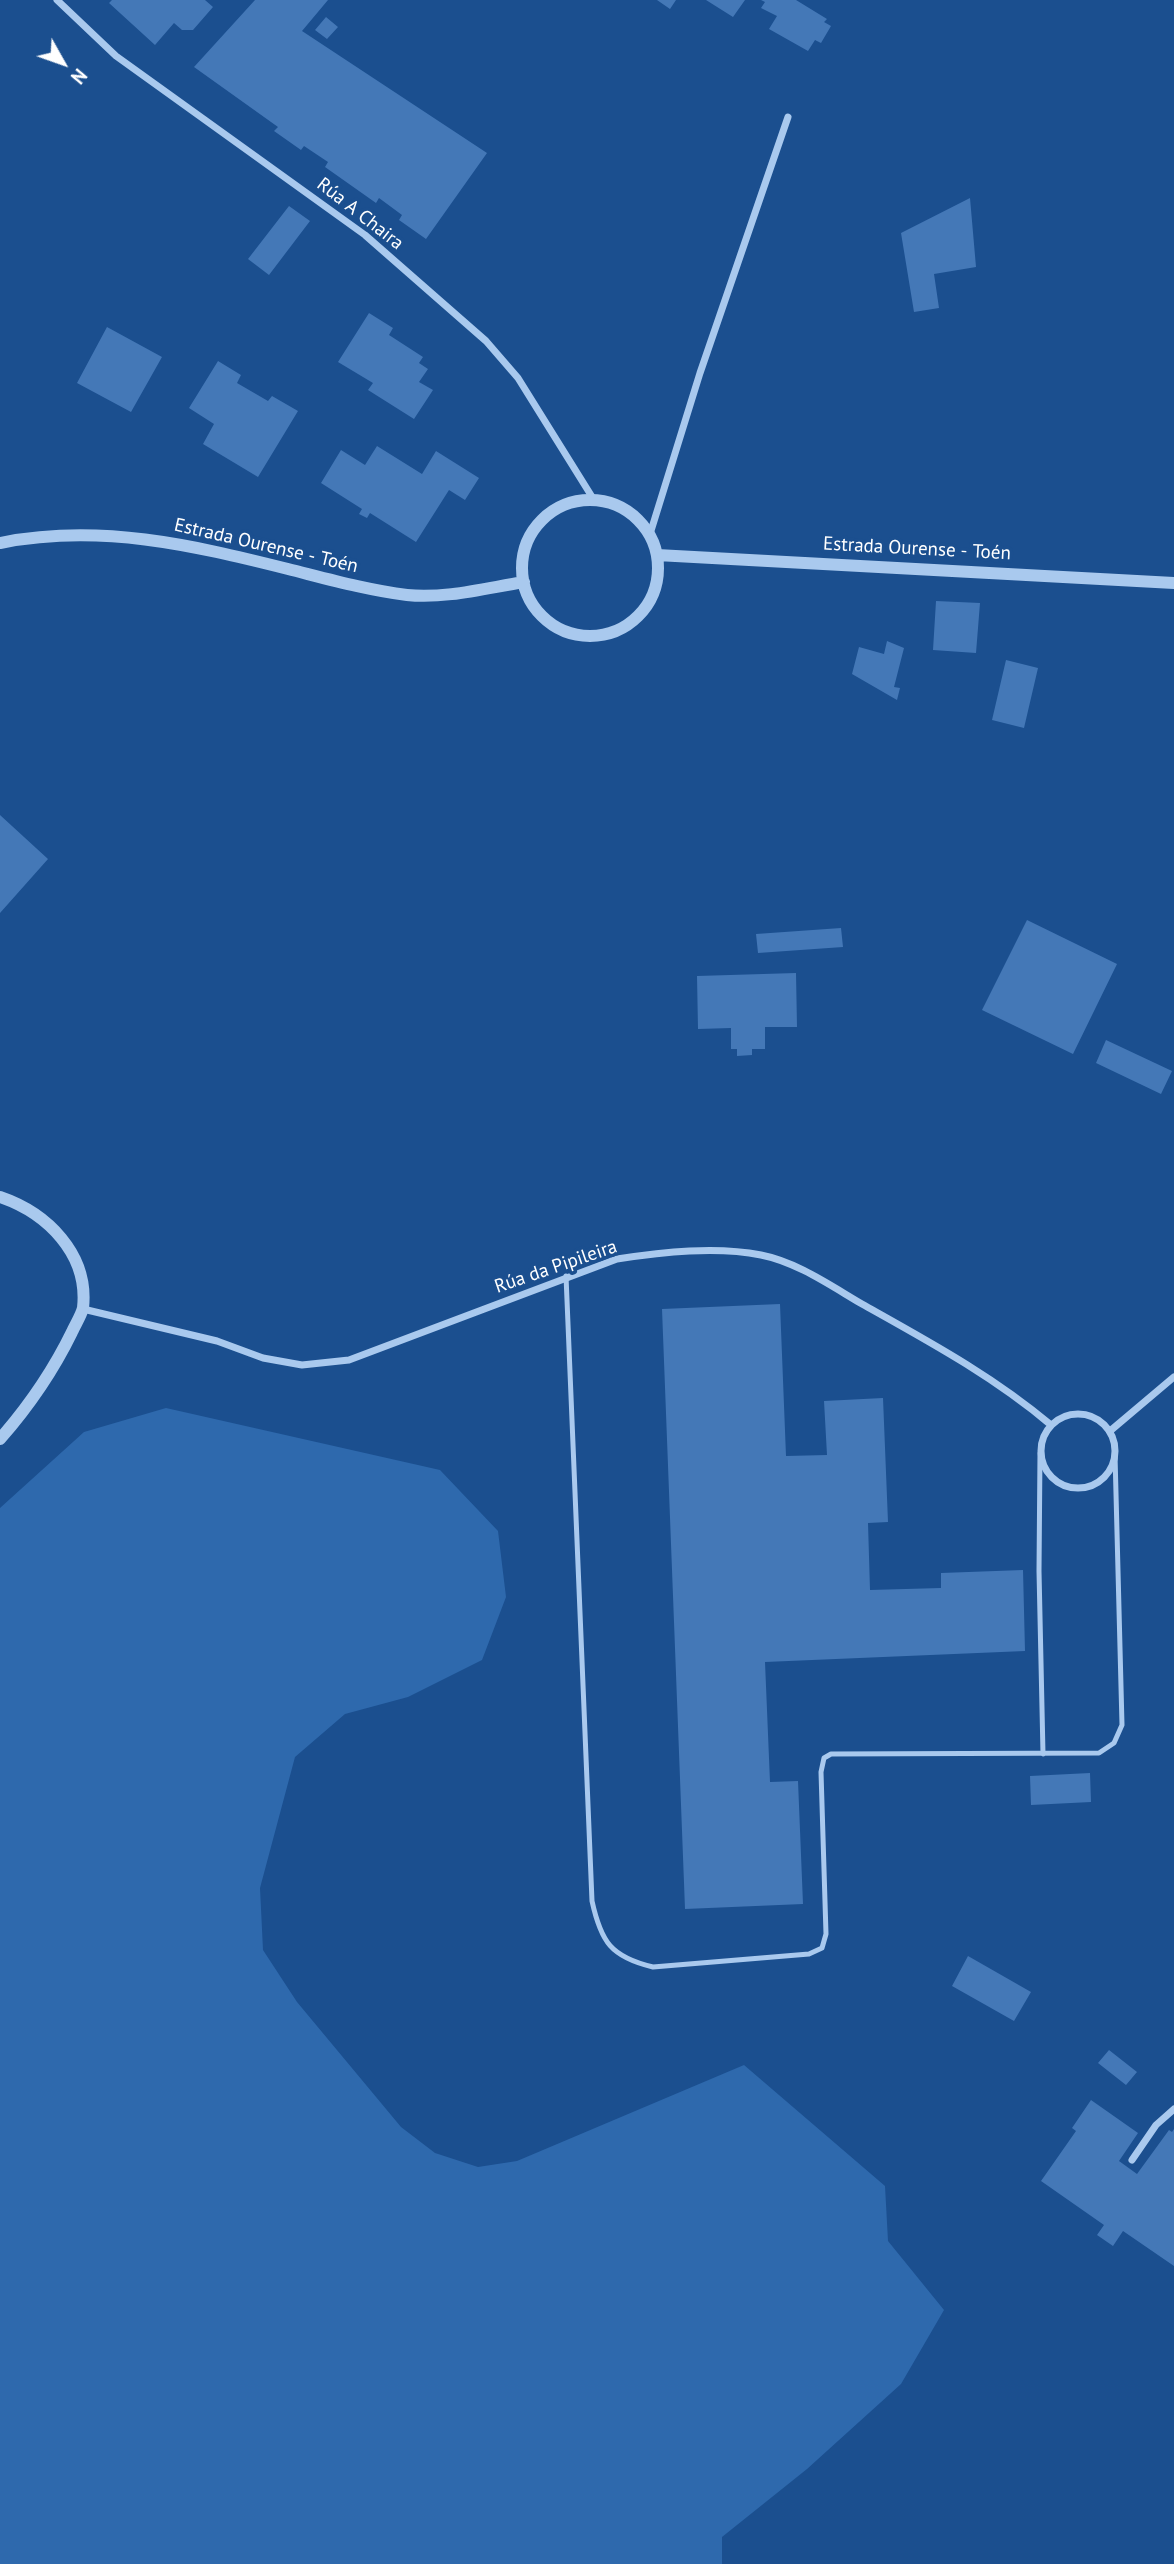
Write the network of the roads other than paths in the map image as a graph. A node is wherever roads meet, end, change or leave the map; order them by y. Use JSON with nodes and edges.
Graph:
{"nodes":[{"id":1,"x":57,"y":0,"type":"edge"},
{"id":2,"x":788,"y":117,"type":"dead end"},
{"id":3,"x":594,"y":500,"type":"junction"},
{"id":4,"x":649,"y":534,"type":"junction"},
{"id":5,"x":0,"y":543,"type":"edge"},
{"id":6,"x":657,"y":555,"type":"junction"},
{"id":7,"x":524,"y":582,"type":"junction"},
{"id":8,"x":1174,"y":583,"type":"edge"},
{"id":9,"x":0,"y":1197,"type":"edge"},
{"id":10,"x":566,"y":1276,"type":"junction"},
{"id":11,"x":83,"y":1309,"type":"junction"},
{"id":12,"x":1174,"y":1377,"type":"edge"},
{"id":13,"x":1051,"y":1425,"type":"junction"},
{"id":14,"x":1110,"y":1431,"type":"junction"},
{"id":15,"x":0,"y":1439,"type":"edge"},
{"id":16,"x":1041,"y":1453,"type":"junction"},
{"id":17,"x":1115,"y":1455,"type":"junction"},
{"id":18,"x":1043,"y":1754,"type":"junction"},
{"id":19,"x":1174,"y":2109,"type":"edge"},
{"id":20,"x":1132,"y":2160,"type":"dead end"}],
"edges":[{"from":1,"to":3,"type":"street","name":"Rúa A Chaira"},
{"from":2,"to":4,"type":"street"},
{"from":3,"to":4,"type":"street"},
{"from":3,"to":7,"type":"street"},
{"from":4,"to":6,"type":"street"},
{"from":5,"to":7,"type":"street","name":"Estrada Ourense - Toén"},
{"from":6,"to":7,"type":"street"},
{"from":6,"to":8,"type":"street","name":"Estrada Ourense - Toén"},
{"from":9,"to":11,"type":"street"},
{"from":10,"to":11,"type":"street","name":"Rúa da Pipileira"},
{"from":10,"to":13,"type":"street","name":"Rúa da Pipileira"},
{"from":10,"to":18,"type":"lane"},
{"from":11,"to":15,"type":"street"},
{"from":12,"to":14,"type":"street"},
{"from":13,"to":14,"type":"street"},
{"from":13,"to":16,"type":"street"},
{"from":14,"to":17,"type":"street"},
{"from":16,"to":17,"type":"street"},
{"from":16,"to":18,"type":"lane"},
{"from":17,"to":18,"type":"lane"},
{"from":19,"to":20,"type":"street"}]}
